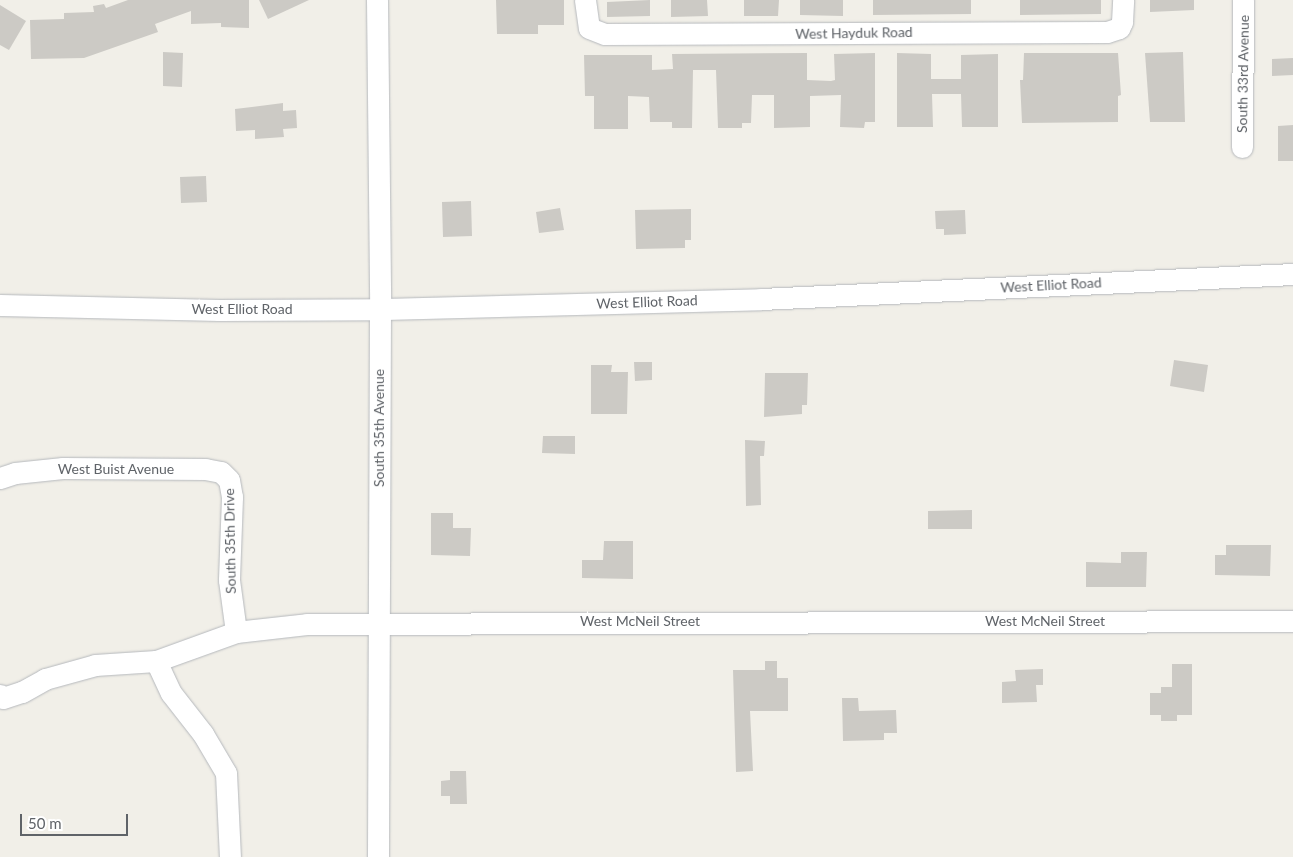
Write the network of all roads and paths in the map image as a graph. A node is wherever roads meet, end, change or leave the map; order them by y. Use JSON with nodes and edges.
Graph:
{"nodes":[{"id":1,"x":377,"y":0,"type":"edge"},
{"id":2,"x":585,"y":0,"type":"edge"},
{"id":3,"x":1123,"y":0,"type":"edge"},
{"id":4,"x":1243,"y":0,"type":"edge"},
{"id":5,"x":1242,"y":147,"type":"dead end"},
{"id":6,"x":1293,"y":274,"type":"edge"},
{"id":7,"x":0,"y":305,"type":"edge"},
{"id":8,"x":380,"y":309,"type":"junction"},
{"id":9,"x":0,"y":478,"type":"edge"},
{"id":10,"x":229,"y":480,"type":"joint"},
{"id":11,"x":1293,"y":621,"type":"edge"},
{"id":12,"x":378,"y":622,"type":"junction"},
{"id":13,"x":236,"y":632,"type":"junction"},
{"id":14,"x":156,"y":661,"type":"junction"},
{"id":15,"x":0,"y":695,"type":"edge"},
{"id":16,"x":230,"y":857,"type":"edge"},
{"id":17,"x":378,"y":857,"type":"edge"}],
"edges":[{"from":1,"to":8,"type":"street","name":"South 35th Avenue"},
{"from":2,"to":3,"type":"street","name":"West Hayduk Road"},
{"from":4,"to":5,"type":"street","name":"South 33rd Avenue"},
{"from":6,"to":8,"type":"street","name":"West Elliot Road"},
{"from":7,"to":8,"type":"street","name":"West Elliot Road"},
{"from":8,"to":12,"type":"street","name":"South 35th Avenue"},
{"from":9,"to":10,"type":"street","name":"West Buist Avenue"},
{"from":10,"to":13,"type":"street","name":"South 35th Drive"},
{"from":11,"to":12,"type":"street","name":"West McNeil Street"},
{"from":12,"to":13,"type":"street","name":"West McNeil Street"},
{"from":12,"to":17,"type":"street","name":"South 35th Avenue"},
{"from":13,"to":14,"type":"street","name":"West McNeil Street"},
{"from":14,"to":15,"type":"street","name":"West McNeil Street"},
{"from":14,"to":16,"type":"street"}]}
